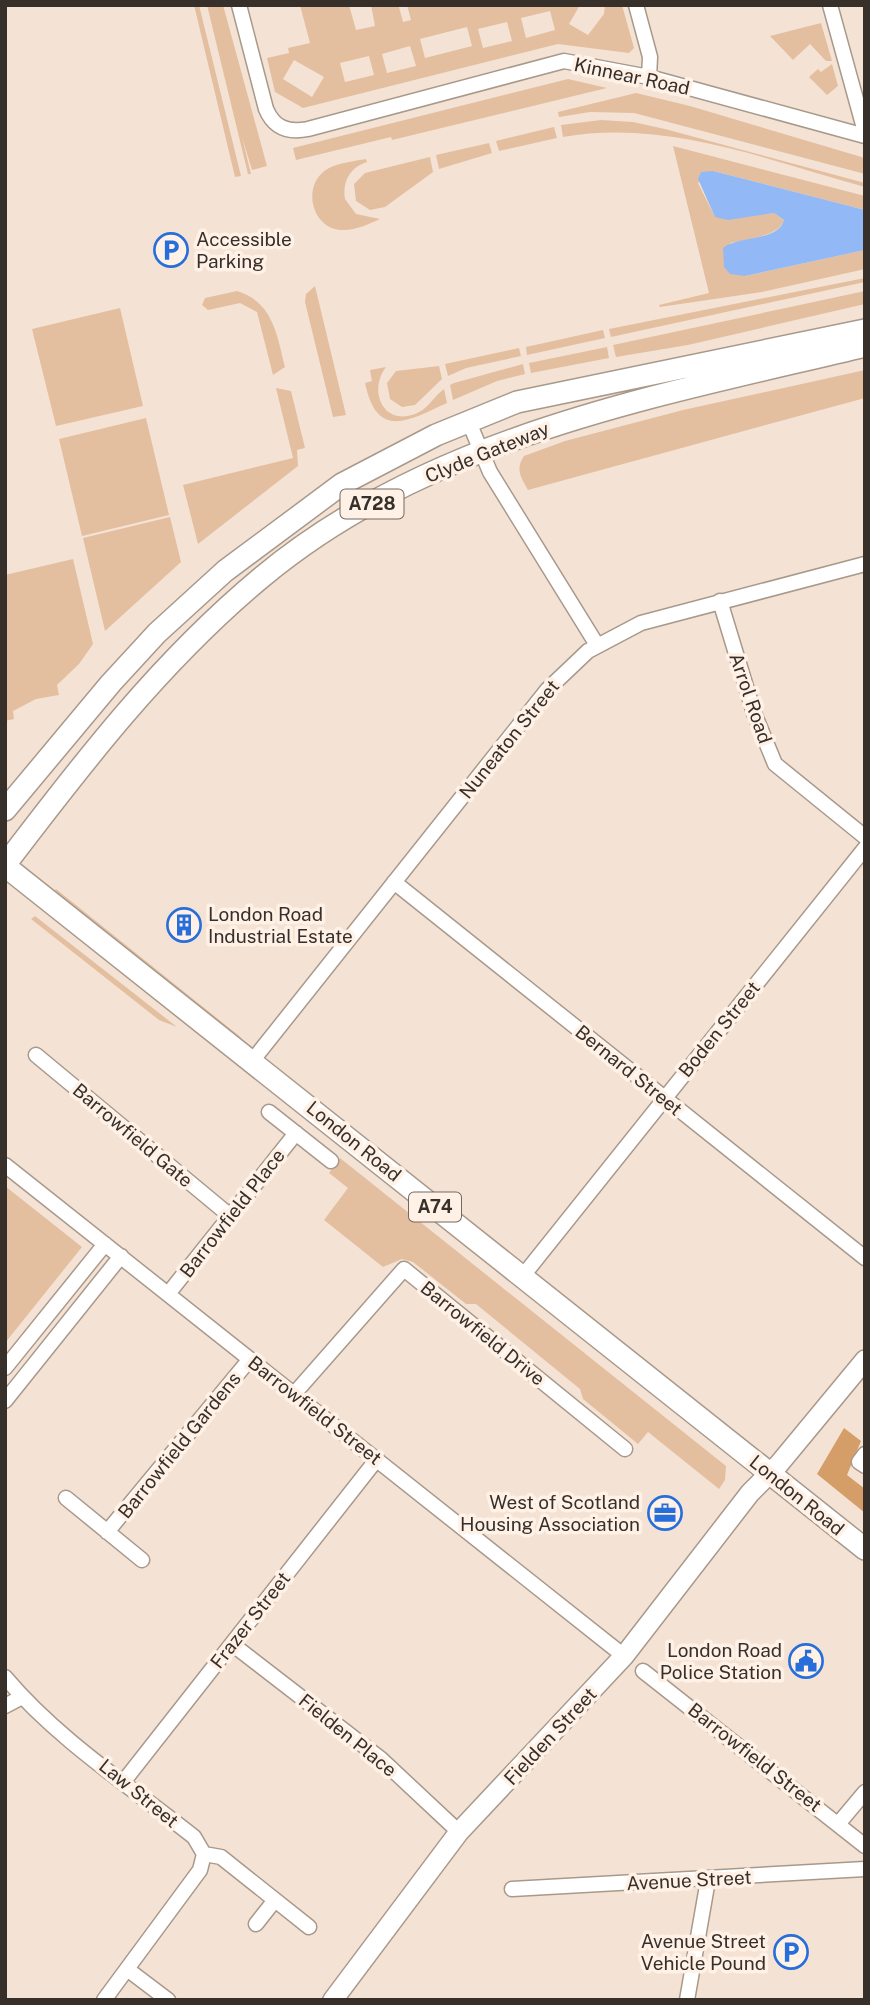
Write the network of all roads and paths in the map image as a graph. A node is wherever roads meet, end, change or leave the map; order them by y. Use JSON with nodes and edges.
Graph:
{"nodes":[{"id":1,"x":239,"y":5,"type":"edge"},
{"id":2,"x":636,"y":5,"type":"edge"},
{"id":3,"x":830,"y":5,"type":"edge"},
{"id":4,"x":649,"y":77,"type":"junction"},
{"id":5,"x":865,"y":134,"type":"edge"},
{"id":6,"x":865,"y":330,"type":"edge"},
{"id":7,"x":865,"y":346,"type":"edge"},
{"id":8,"x":468,"y":420,"type":"junction"},
{"id":9,"x":480,"y":452,"type":"junction"},
{"id":10,"x":865,"y":564,"type":"edge"},
{"id":11,"x":720,"y":601,"type":"junction"},
{"id":12,"x":597,"y":645,"type":"junction"},
{"id":13,"x":5,"y":810,"type":"edge"},
{"id":14,"x":865,"y":837,"type":"edge"},
{"id":15,"x":865,"y":848,"type":"edge"},
{"id":16,"x":5,"y":866,"type":"edge"},
{"id":17,"x":394,"y":882,"type":"junction"},
{"id":18,"x":36,"y":1055,"type":"dead end"},
{"id":19,"x":253,"y":1060,"type":"junction"},
{"id":20,"x":664,"y":1098,"type":"junction"},
{"id":21,"x":269,"y":1112,"type":"dead end"},
{"id":22,"x":296,"y":1133,"type":"junction"},
{"id":23,"x":331,"y":1161,"type":"dead end"},
{"id":24,"x":5,"y":1165,"type":"edge"},
{"id":25,"x":229,"y":1215,"type":"junction"},
{"id":26,"x":105,"y":1244,"type":"junction"},
{"id":27,"x":121,"y":1256,"type":"junction"},
{"id":28,"x":865,"y":1258,"type":"edge"},
{"id":29,"x":522,"y":1277,"type":"junction"},
{"id":30,"x":168,"y":1294,"type":"junction"},
{"id":31,"x":250,"y":1359,"type":"junction"},
{"id":32,"x":865,"y":1360,"type":"edge"},
{"id":33,"x":5,"y":1368,"type":"edge"},
{"id":34,"x":294,"y":1394,"type":"junction"},
{"id":35,"x":5,"y":1401,"type":"edge"},
{"id":36,"x":625,"y":1449,"type":"dead end"},
{"id":37,"x":377,"y":1459,"type":"junction"},
{"id":38,"x":768,"y":1473,"type":"junction"},
{"id":39,"x":66,"y":1498,"type":"dead end"},
{"id":40,"x":107,"y":1532,"type":"junction"},
{"id":41,"x":865,"y":1549,"type":"edge"},
{"id":42,"x":142,"y":1560,"type":"dead end"},
{"id":43,"x":232,"y":1643,"type":"junction"},
{"id":44,"x":624,"y":1656,"type":"junction"},
{"id":45,"x":643,"y":1671,"type":"dead end"},
{"id":46,"x":5,"y":1677,"type":"edge"},
{"id":47,"x":22,"y":1697,"type":"junction"},
{"id":48,"x":5,"y":1706,"type":"edge"},
{"id":49,"x":124,"y":1781,"type":"junction"},
{"id":50,"x":865,"y":1792,"type":"edge"},
{"id":51,"x":839,"y":1823,"type":"junction"},
{"id":52,"x":459,"y":1832,"type":"junction"},
{"id":53,"x":865,"y":1846,"type":"edge"},
{"id":54,"x":204,"y":1854,"type":"junction"},
{"id":55,"x":865,"y":1869,"type":"edge"},
{"id":56,"x":708,"y":1880,"type":"junction"},
{"id":57,"x":512,"y":1889,"type":"dead end"},
{"id":58,"x":275,"y":1900,"type":"junction"},
{"id":59,"x":256,"y":1924,"type":"dead end"},
{"id":60,"x":309,"y":1927,"type":"dead end"},
{"id":61,"x":127,"y":1969,"type":"junction"},
{"id":62,"x":104,"y":2000,"type":"edge"},
{"id":63,"x":168,"y":2000,"type":"edge"},
{"id":64,"x":333,"y":2000,"type":"edge"},
{"id":65,"x":687,"y":2000,"type":"edge"}],
"edges":[{"from":1,"to":4,"type":"street","name":"Kinnear Road"},
{"from":2,"to":4,"type":"street"},
{"from":3,"to":5,"type":"street"},
{"from":4,"to":5,"type":"street","name":"Kinnear Road"},
{"from":6,"to":8,"type":"main road","name":"Clyde Gateway","number":"A728"},
{"from":7,"to":9,"type":"main road","name":"Clyde Gateway","number":"A728"},
{"from":8,"to":9,"type":"street"},
{"from":8,"to":13,"type":"main road","name":"Clyde Gateway","number":"A728"},
{"from":9,"to":12,"type":"street"},
{"from":9,"to":16,"type":"main road","name":"Clyde Gateway","number":"A728"},
{"from":10,"to":11,"type":"street","name":"Nuneaton Street"},
{"from":11,"to":12,"type":"street","name":"Nuneaton Street"},
{"from":11,"to":14,"type":"street","name":"Arrol Road"},
{"from":12,"to":17,"type":"street","name":"Nuneaton Street"},
{"from":15,"to":20,"type":"street","name":"Boden Street"},
{"from":16,"to":19,"type":"main road","name":"London Road","number":"A74"},
{"from":17,"to":19,"type":"street","name":"Nuneaton Street"},
{"from":17,"to":20,"type":"street","name":"Bernard Street"},
{"from":18,"to":25,"type":"street","name":"Barrowfield Gate"},
{"from":19,"to":29,"type":"main road","name":"London Road","number":"A74"},
{"from":20,"to":28,"type":"street","name":"Bernard Street"},
{"from":20,"to":29,"type":"street","name":"Boden Street"},
{"from":21,"to":22,"type":"street","name":"Barrowfield Place"},
{"from":22,"to":23,"type":"street","name":"Barrowfield Place"},
{"from":22,"to":25,"type":"street","name":"Barrowfield Place"},
{"from":24,"to":26,"type":"street","name":"Barrowfield Street"},
{"from":25,"to":30,"type":"street","name":"Barrowfield Place"},
{"from":26,"to":27,"type":"street","name":"Barrowfield Street"},
{"from":26,"to":33,"type":"street"},
{"from":27,"to":30,"type":"street","name":"Barrowfield Street"},
{"from":27,"to":35,"type":"street"},
{"from":29,"to":38,"type":"main road","name":"London Road","number":"A74"},
{"from":30,"to":31,"type":"street","name":"Barrowfield Street"},
{"from":31,"to":34,"type":"street","name":"Barrowfield Street"},
{"from":31,"to":40,"type":"street","name":"Barrowfield Gardens"},
{"from":32,"to":38,"type":"main road","name":"Fielden Street"},
{"from":34,"to":36,"type":"street","name":"Barrowfield Drive"},
{"from":34,"to":37,"type":"street","name":"Barrowfield Street"},
{"from":37,"to":43,"type":"street","name":"Frazer Street"},
{"from":37,"to":44,"type":"street","name":"Barrowfield Street"},
{"from":38,"to":41,"type":"main road","name":"London Road","number":"A74"},
{"from":38,"to":44,"type":"main road","name":"Fielden Street"},
{"from":39,"to":40,"type":"street","name":"Barrowfield Gardens"},
{"from":40,"to":42,"type":"street","name":"Barrowfield Gardens"},
{"from":43,"to":49,"type":"street","name":"Frazer Street"},
{"from":43,"to":52,"type":"street","name":"Fielden Place"},
{"from":44,"to":52,"type":"main road","name":"Fielden Street"},
{"from":45,"to":51,"type":"street","name":"Barrowfield Street"},
{"from":46,"to":47,"type":"street","name":"Law Street"},
{"from":47,"to":48,"type":"street"},
{"from":47,"to":49,"type":"street","name":"Law Street"},
{"from":49,"to":54,"type":"street","name":"Law Street"},
{"from":50,"to":51,"type":"street"},
{"from":51,"to":53,"type":"street","name":"Barrowfield Street"},
{"from":52,"to":64,"type":"main road","name":"Fielden Street"},
{"from":54,"to":58,"type":"street","name":"Law Street"},
{"from":54,"to":61,"type":"street"},
{"from":55,"to":56,"type":"street","name":"Avenue Street"},
{"from":56,"to":57,"type":"street","name":"Avenue Street"},
{"from":56,"to":65,"type":"street"},
{"from":58,"to":59,"type":"street"},
{"from":58,"to":60,"type":"street","name":"Law Street"},
{"from":61,"to":62,"type":"street"},
{"from":61,"to":63,"type":"street"}]}
